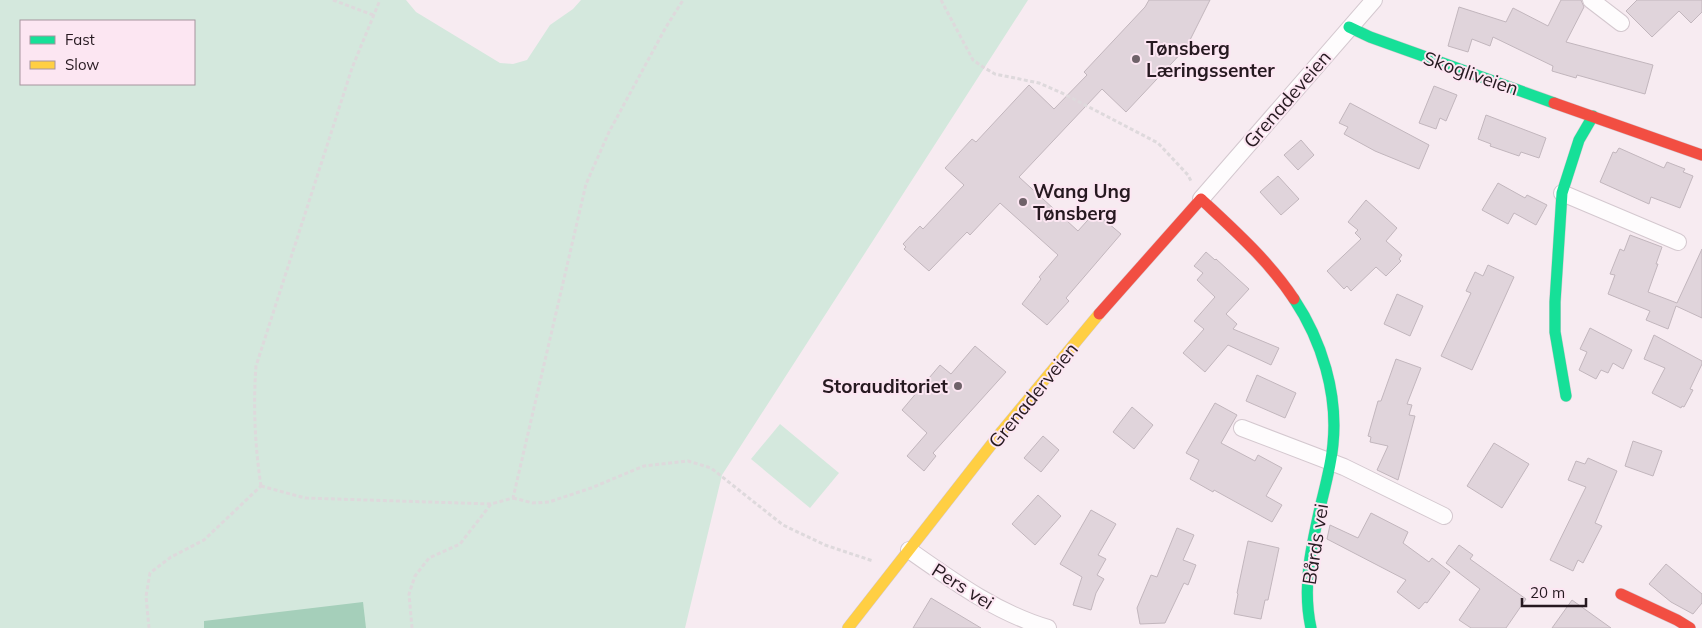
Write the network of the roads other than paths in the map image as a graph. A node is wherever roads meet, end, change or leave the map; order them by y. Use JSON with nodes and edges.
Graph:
{"nodes":[{"id":1,"x":1374,"y":0,"type":"edge"},
{"id":2,"x":1591,"y":0,"type":"edge"},
{"id":3,"x":1621,"y":23,"type":"dead end"},
{"id":4,"x":1349,"y":27,"type":"junction"},
{"id":5,"x":1594,"y":116,"type":"junction"},
{"id":6,"x":1702,"y":155,"type":"edge"},
{"id":7,"x":1562,"y":193,"type":"junction"},
{"id":8,"x":1201,"y":199,"type":"junction"},
{"id":9,"x":1678,"y":242,"type":"dead end"},
{"id":10,"x":1566,"y":396,"type":"dead end"},
{"id":11,"x":1242,"y":428,"type":"dead end"},
{"id":12,"x":1330,"y":461,"type":"junction"},
{"id":13,"x":1444,"y":516,"type":"dead end"},
{"id":14,"x":909,"y":550,"type":"junction"},
{"id":15,"x":1621,"y":594,"type":"dead end"},
{"id":16,"x":848,"y":628,"type":"edge"},
{"id":17,"x":1048,"y":628,"type":"edge"},
{"id":18,"x":1311,"y":628,"type":"edge"},
{"id":19,"x":1690,"y":628,"type":"edge"}],
"edges":[{"from":1,"to":4,"type":"street","name":"Grenadeveien"},
{"from":2,"to":3,"type":"street"},
{"from":4,"to":5,"type":"street","name":"Skogliveien"},
{"from":4,"to":8,"type":"street","name":"Grenadeveien"},
{"from":5,"to":6,"type":"street","name":"Skogliveien"},
{"from":5,"to":7,"type":"street"},
{"from":7,"to":9,"type":"street"},
{"from":7,"to":10,"type":"street"},
{"from":8,"to":12,"type":"street","name":"Bårds vei"},
{"from":8,"to":14,"type":"street","name":"Grenaderveien"},
{"from":11,"to":12,"type":"street"},
{"from":12,"to":13,"type":"street"},
{"from":12,"to":18,"type":"street","name":"Bårds vei"},
{"from":14,"to":16,"type":"street","name":"Grenaderveien"},
{"from":14,"to":17,"type":"street","name":"Pers vei"},
{"from":15,"to":19,"type":"street"}]}
